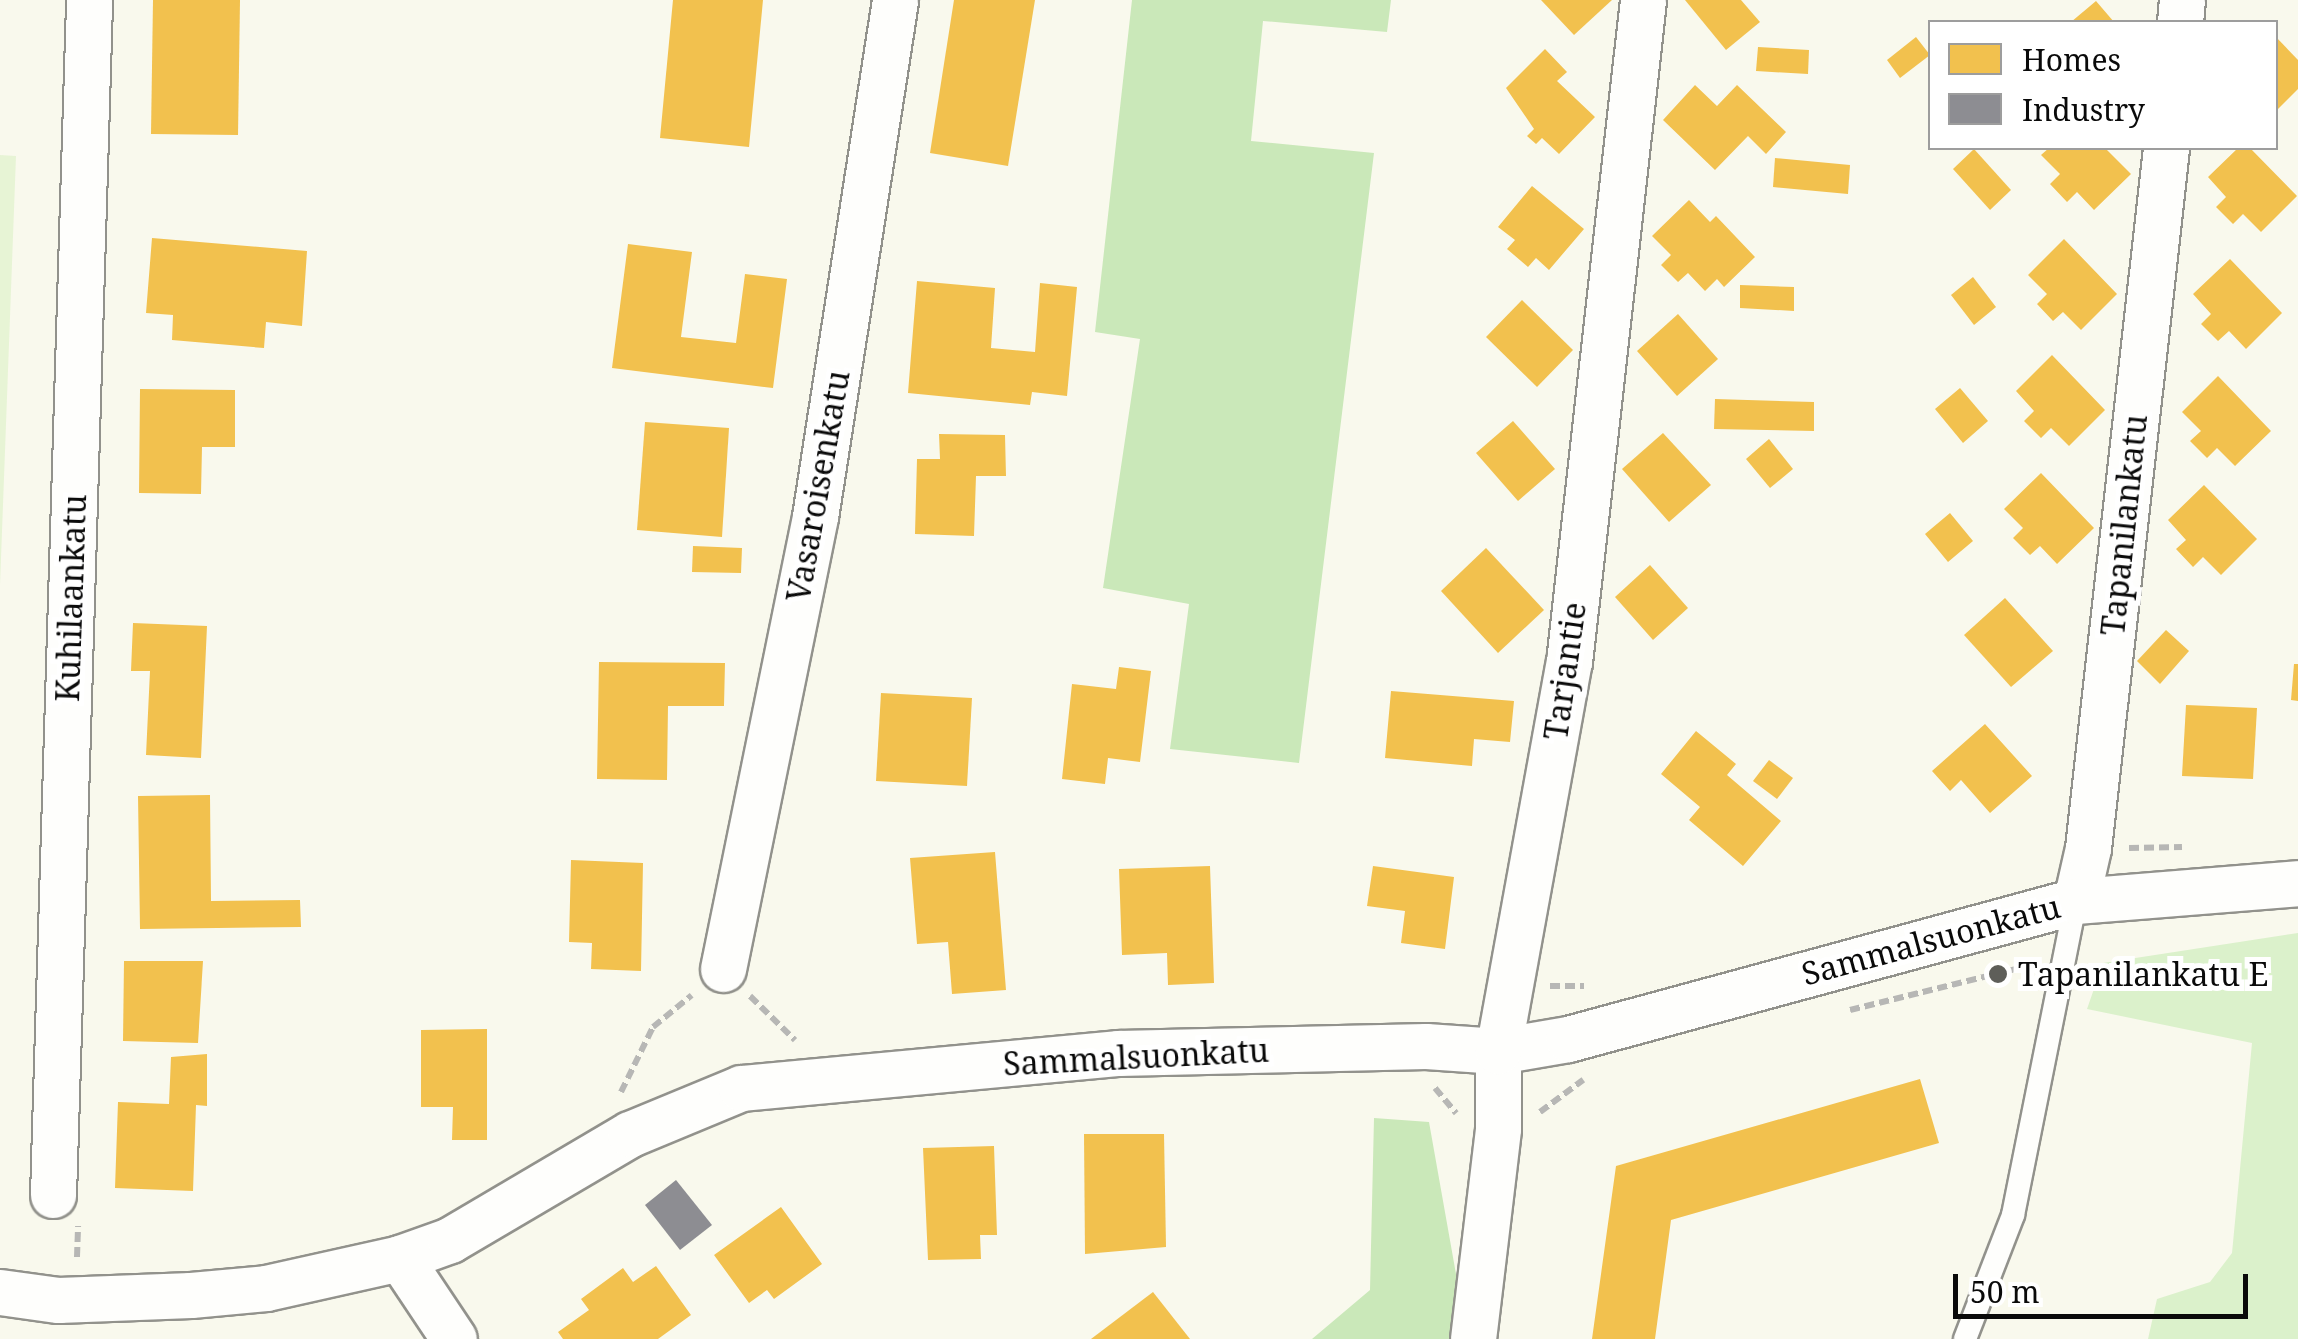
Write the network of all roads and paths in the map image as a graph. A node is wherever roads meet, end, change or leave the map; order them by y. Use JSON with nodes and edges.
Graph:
{"nodes":[{"id":1,"x":89,"y":0,"type":"edge"},
{"id":2,"x":894,"y":0,"type":"edge"},
{"id":3,"x":1643,"y":0,"type":"edge"},
{"id":4,"x":2166,"y":150,"type":"edge"},
{"id":5,"x":2298,"y":883,"type":"edge"},
{"id":6,"x":2076,"y":901,"type":"junction"},
{"id":7,"x":2066,"y":956,"type":"junction"},
{"id":8,"x":723,"y":969,"type":"joint"},
{"id":9,"x":1831,"y":1015,"type":"dead end"},
{"id":10,"x":795,"y":1040,"type":"dead end"},
{"id":11,"x":1498,"y":1051,"type":"junction"},
{"id":12,"x":1593,"y":1073,"type":"dead end"},
{"id":13,"x":1414,"y":1085,"type":"dead end"},
{"id":14,"x":1498,"y":1128,"type":"junction"},
{"id":15,"x":53,"y":1195,"type":"dead end"},
{"id":16,"x":400,"y":1258,"type":"junction"},
{"id":17,"x":0,"y":1292,"type":"edge"},
{"id":18,"x":57,"y":1319,"type":"edge"},
{"id":19,"x":454,"y":1339,"type":"edge"},
{"id":20,"x":1473,"y":1339,"type":"edge"},
{"id":21,"x":1966,"y":1339,"type":"edge"}],
"edges":[{"from":1,"to":15,"type":"street","name":"Kuhilaankatu"},
{"from":2,"to":8,"type":"street","name":"Vasaroisenkatu"},
{"from":3,"to":11,"type":"street","name":"Tarjantie"},
{"from":4,"to":6,"type":"street","name":"Tapanilankatu"},
{"from":5,"to":6,"type":"street","name":"Sammalsuonkatu"},
{"from":6,"to":7,"type":"lane"},
{"from":6,"to":11,"type":"street","name":"Sammalsuonkatu"},
{"from":7,"to":9,"type":"path"},
{"from":7,"to":21,"type":"lane"},
{"from":8,"to":10,"type":"path"},
{"from":11,"to":14,"type":"street","name":"Tarjantie"},
{"from":11,"to":16,"type":"street","name":"Sammalsuonkatu"},
{"from":12,"to":14,"type":"path"},
{"from":13,"to":14,"type":"path"},
{"from":14,"to":20,"type":"street","name":"Tarjantie"},
{"from":16,"to":18,"type":"street","name":"Sammalsuonkatu"},
{"from":16,"to":19,"type":"street"},
{"from":17,"to":18,"type":"street","name":"Sammalsuonkatu"}]}
